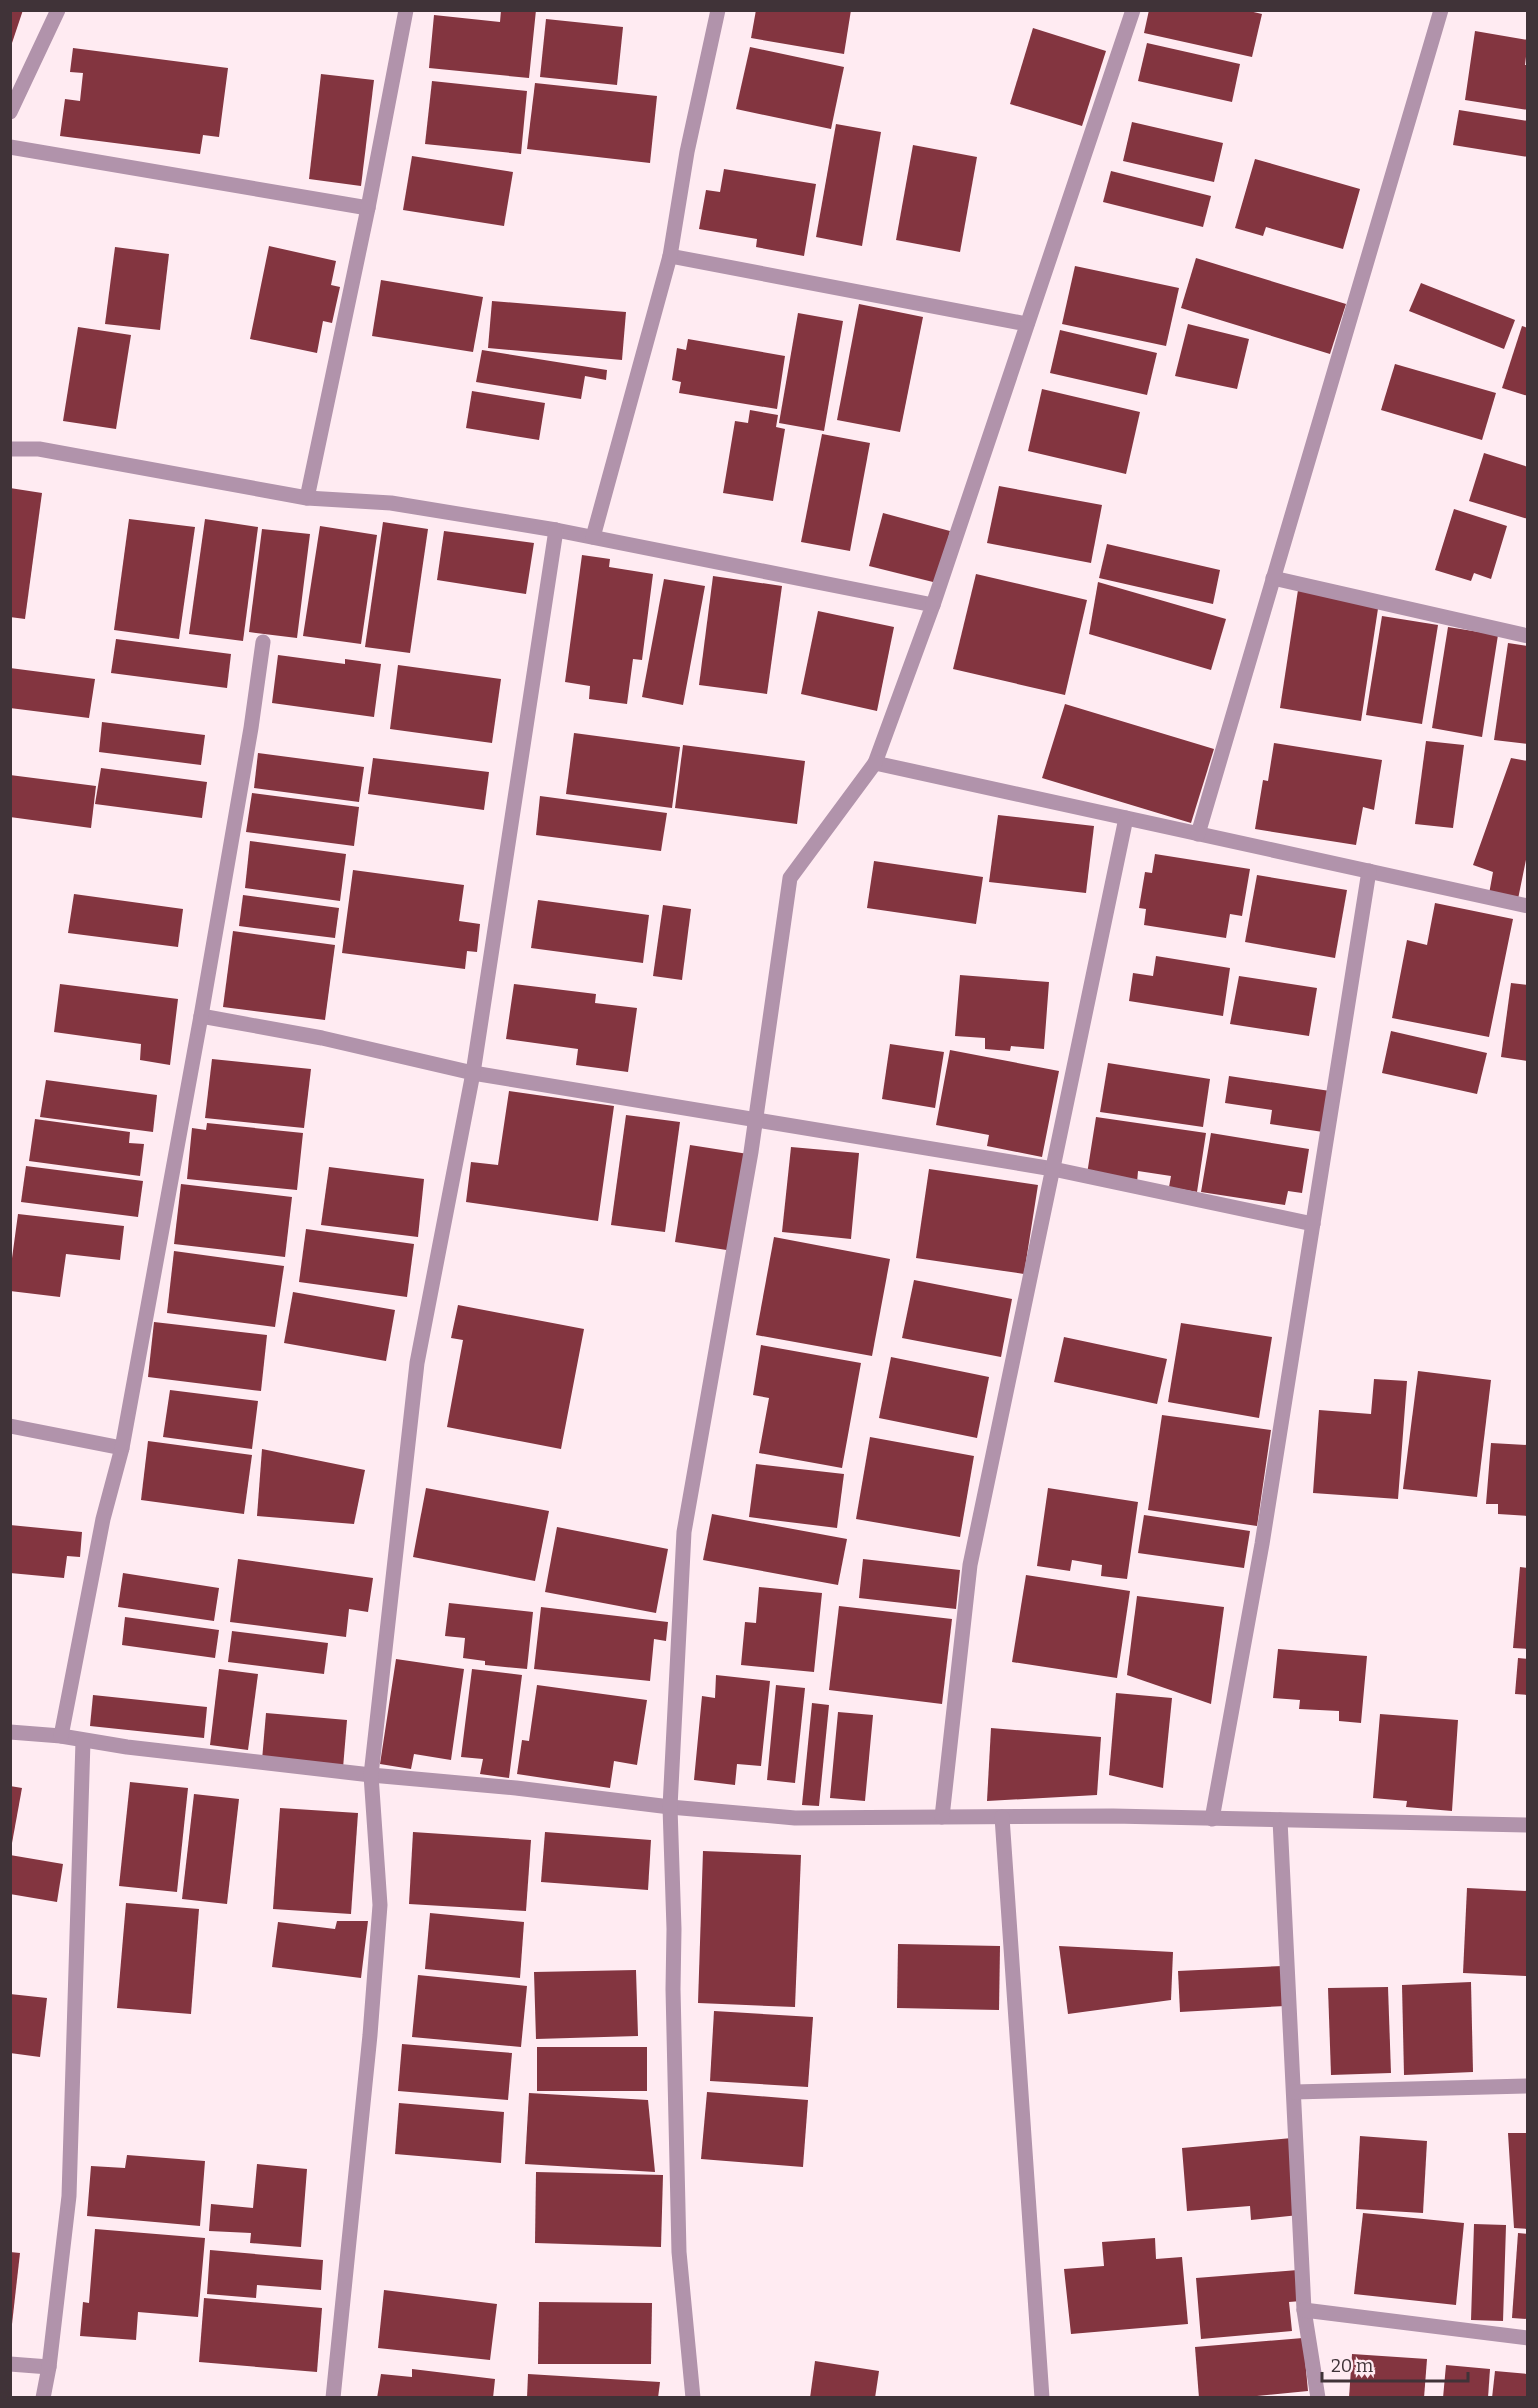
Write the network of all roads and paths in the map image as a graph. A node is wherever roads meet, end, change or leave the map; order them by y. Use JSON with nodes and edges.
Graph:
{"nodes":[{"id":1,"x":58,"y":10,"type":"edge"},
{"id":2,"x":406,"y":10,"type":"edge"},
{"id":3,"x":718,"y":10,"type":"edge"},
{"id":4,"x":1133,"y":10,"type":"edge"},
{"id":5,"x":1441,"y":10,"type":"edge"},
{"id":6,"x":10,"y":112,"type":"edge"},
{"id":7,"x":10,"y":147,"type":"edge"},
{"id":8,"x":368,"y":207,"type":"junction"},
{"id":9,"x":670,"y":256,"type":"junction"},
{"id":10,"x":1027,"y":324,"type":"junction"},
{"id":11,"x":10,"y":449,"type":"edge"},
{"id":12,"x":307,"y":498,"type":"junction"},
{"id":13,"x":556,"y":530,"type":"junction"},
{"id":14,"x":593,"y":537,"type":"junction"},
{"id":15,"x":1274,"y":578,"type":"junction"},
{"id":16,"x":933,"y":605,"type":"junction"},
{"id":17,"x":1527,"y":636,"type":"edge"},
{"id":18,"x":263,"y":642,"type":"dead end"},
{"id":19,"x":875,"y":763,"type":"junction"},
{"id":20,"x":1126,"y":818,"type":"junction"},
{"id":21,"x":1198,"y":834,"type":"junction"},
{"id":22,"x":1370,"y":871,"type":"junction"},
{"id":23,"x":1527,"y":906,"type":"edge"},
{"id":24,"x":201,"y":1016,"type":"junction"},
{"id":25,"x":473,"y":1073,"type":"junction"},
{"id":26,"x":755,"y":1120,"type":"junction"},
{"id":27,"x":1053,"y":1169,"type":"junction"},
{"id":28,"x":1313,"y":1224,"type":"junction"},
{"id":29,"x":10,"y":1426,"type":"edge"},
{"id":30,"x":123,"y":1448,"type":"junction"},
{"id":31,"x":10,"y":1732,"type":"edge"},
{"id":32,"x":61,"y":1736,"type":"junction"},
{"id":33,"x":83,"y":1741,"type":"junction"},
{"id":34,"x":371,"y":1775,"type":"junction"},
{"id":35,"x":670,"y":1807,"type":"junction"},
{"id":36,"x":942,"y":1817,"type":"junction"},
{"id":37,"x":1002,"y":1817,"type":"junction"},
{"id":38,"x":1212,"y":1819,"type":"junction"},
{"id":39,"x":1280,"y":1820,"type":"junction"},
{"id":40,"x":1527,"y":1825,"type":"edge"},
{"id":41,"x":1527,"y":2086,"type":"edge"},
{"id":42,"x":1294,"y":2092,"type":"junction"},
{"id":43,"x":1304,"y":2310,"type":"junction"},
{"id":44,"x":1527,"y":2338,"type":"edge"},
{"id":45,"x":10,"y":2364,"type":"edge"},
{"id":46,"x":49,"y":2367,"type":"junction"},
{"id":47,"x":43,"y":2397,"type":"edge"},
{"id":48,"x":333,"y":2397,"type":"edge"},
{"id":49,"x":693,"y":2397,"type":"edge"},
{"id":50,"x":1042,"y":2397,"type":"edge"},
{"id":51,"x":1318,"y":2397,"type":"edge"}],
"edges":[{"from":1,"to":6,"type":"street"},
{"from":2,"to":8,"type":"street"},
{"from":3,"to":9,"type":"street"},
{"from":4,"to":10,"type":"street"},
{"from":5,"to":15,"type":"street"},
{"from":7,"to":8,"type":"street"},
{"from":8,"to":12,"type":"street"},
{"from":9,"to":10,"type":"street"},
{"from":9,"to":14,"type":"street"},
{"from":10,"to":16,"type":"street"},
{"from":11,"to":12,"type":"street"},
{"from":12,"to":13,"type":"street"},
{"from":13,"to":14,"type":"street"},
{"from":13,"to":25,"type":"street"},
{"from":14,"to":16,"type":"street"},
{"from":15,"to":17,"type":"street"},
{"from":15,"to":21,"type":"street"},
{"from":16,"to":19,"type":"street"},
{"from":18,"to":24,"type":"street"},
{"from":19,"to":20,"type":"street"},
{"from":19,"to":26,"type":"street"},
{"from":20,"to":21,"type":"street"},
{"from":20,"to":27,"type":"street"},
{"from":21,"to":22,"type":"street"},
{"from":22,"to":23,"type":"street"},
{"from":22,"to":28,"type":"street"},
{"from":24,"to":25,"type":"street"},
{"from":24,"to":30,"type":"street"},
{"from":25,"to":26,"type":"street"},
{"from":25,"to":34,"type":"street"},
{"from":26,"to":27,"type":"street"},
{"from":26,"to":35,"type":"street"},
{"from":27,"to":28,"type":"street"},
{"from":27,"to":36,"type":"street"},
{"from":28,"to":38,"type":"street"},
{"from":29,"to":30,"type":"street"},
{"from":30,"to":32,"type":"street"},
{"from":31,"to":32,"type":"street"},
{"from":32,"to":33,"type":"street"},
{"from":33,"to":34,"type":"street"},
{"from":33,"to":46,"type":"street"},
{"from":34,"to":35,"type":"street"},
{"from":34,"to":48,"type":"street"},
{"from":35,"to":36,"type":"street"},
{"from":35,"to":49,"type":"street"},
{"from":36,"to":37,"type":"street"},
{"from":37,"to":38,"type":"street"},
{"from":37,"to":50,"type":"street"},
{"from":38,"to":39,"type":"street"},
{"from":39,"to":40,"type":"street"},
{"from":39,"to":42,"type":"street"},
{"from":41,"to":42,"type":"street"},
{"from":42,"to":43,"type":"street"},
{"from":43,"to":44,"type":"street"},
{"from":43,"to":51,"type":"street"},
{"from":45,"to":46,"type":"street"},
{"from":46,"to":47,"type":"street"}]}
